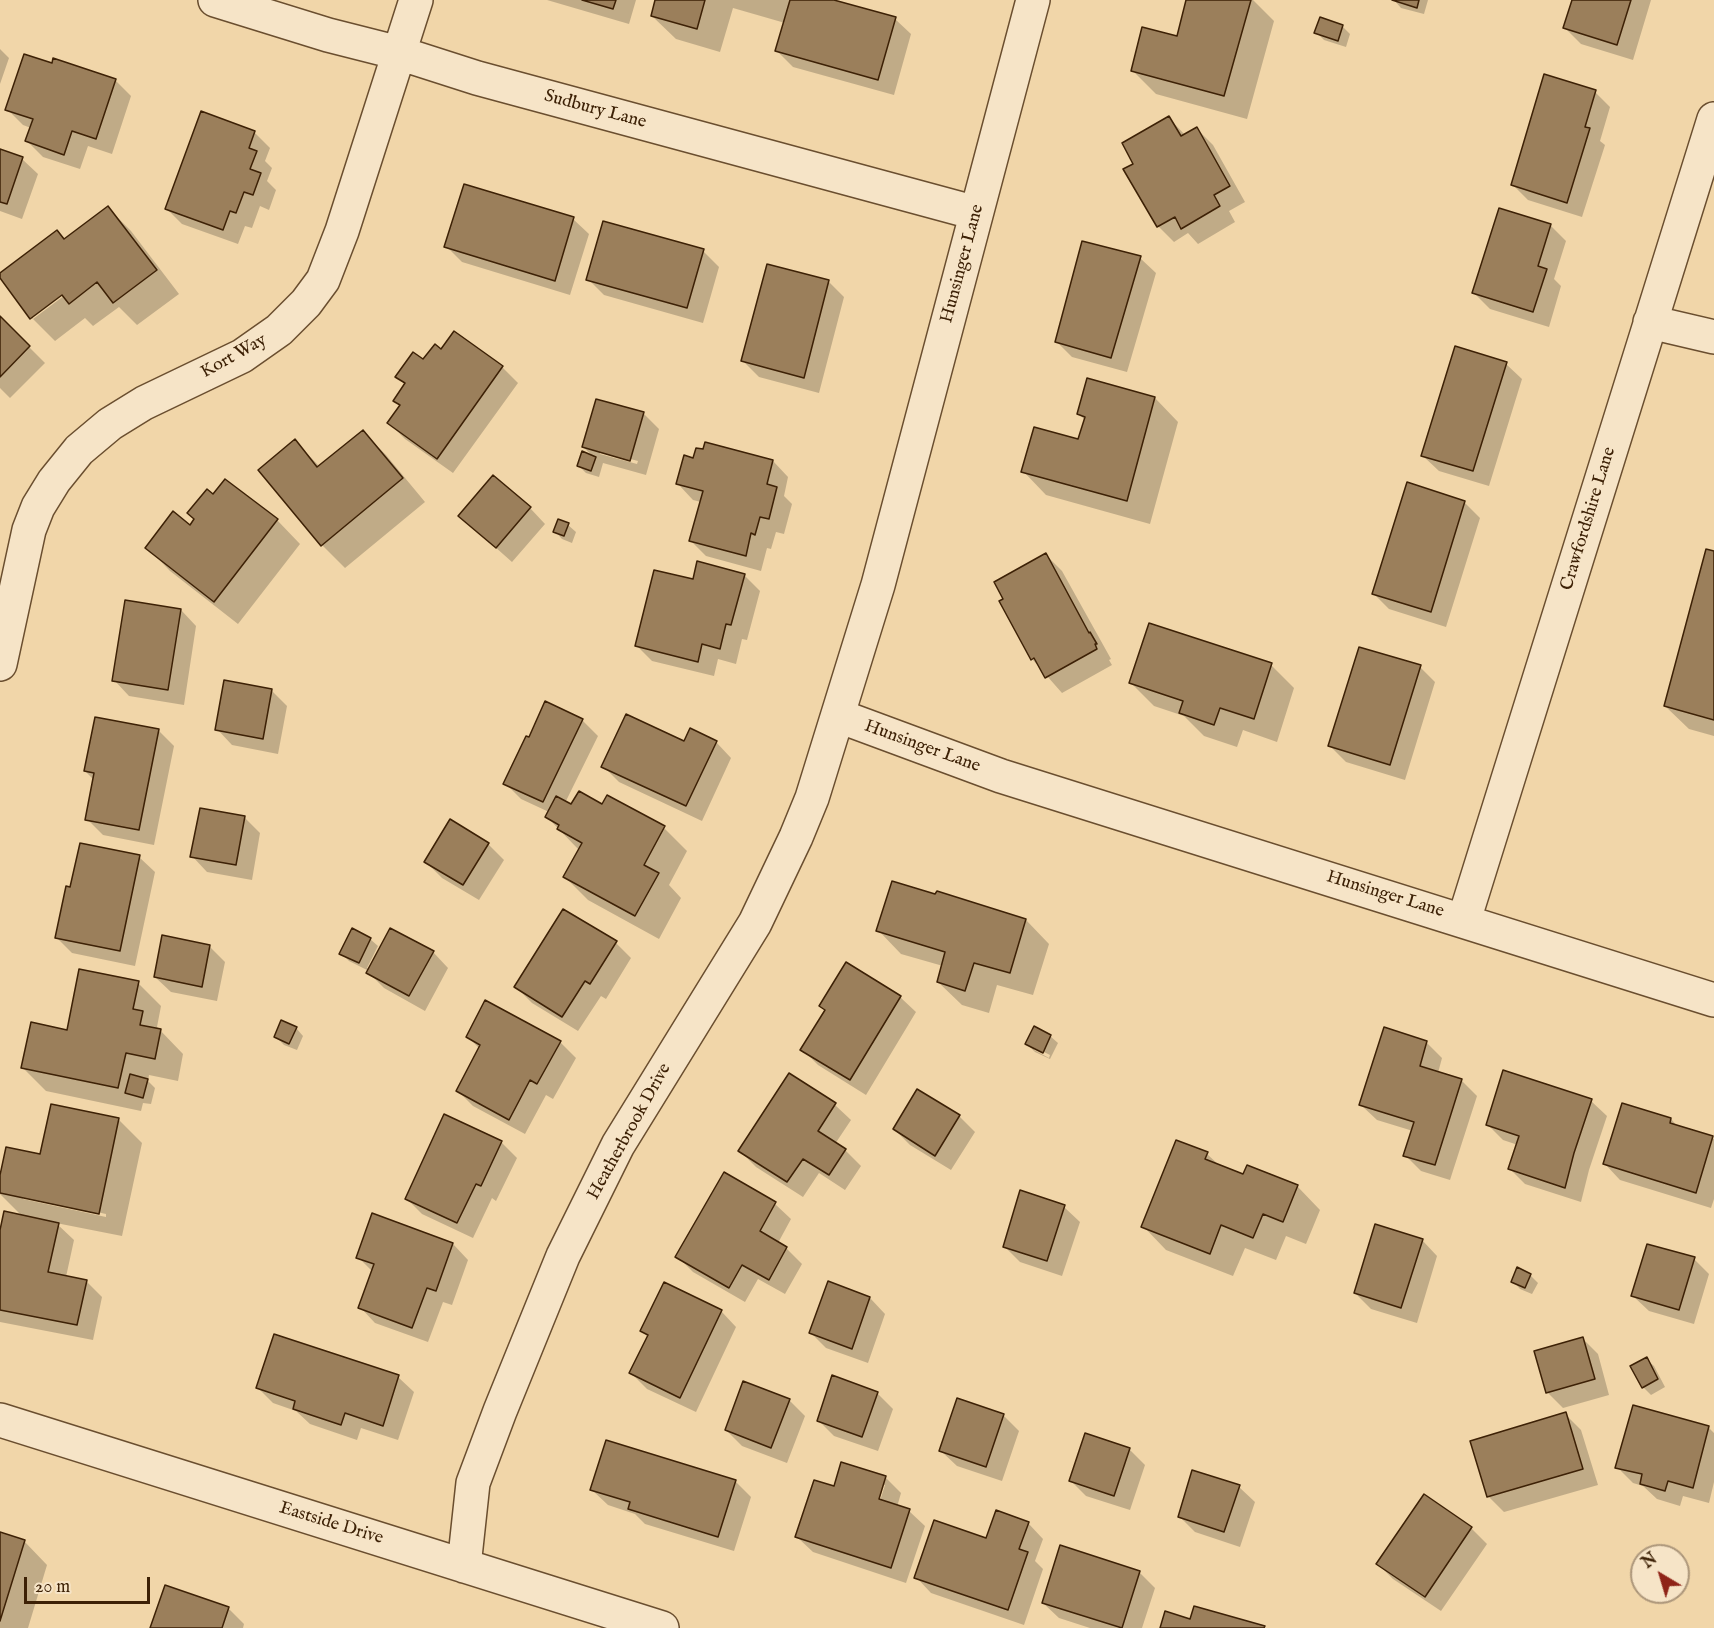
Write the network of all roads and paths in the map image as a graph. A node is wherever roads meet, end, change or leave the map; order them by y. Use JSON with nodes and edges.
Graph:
{"nodes":[{"id":1,"x":215,"y":0,"type":"edge"},
{"id":2,"x":416,"y":0,"type":"edge"},
{"id":3,"x":1033,"y":0,"type":"edge"},
{"id":4,"x":399,"y":53,"type":"junction"},
{"id":5,"x":1714,"y":119,"type":"edge"},
{"id":6,"x":976,"y":213,"type":"junction"},
{"id":7,"x":1650,"y":322,"type":"junction"},
{"id":8,"x":1714,"y":338,"type":"edge"},
{"id":9,"x":0,"y":664,"type":"edge"},
{"id":10,"x":838,"y":716,"type":"junction"},
{"id":11,"x":1464,"y":920,"type":"junction"},
{"id":12,"x":1714,"y":1000,"type":"edge"},
{"id":13,"x":0,"y":1420,"type":"edge"},
{"id":14,"x":464,"y":1566,"type":"junction"},
{"id":15,"x":662,"y":1628,"type":"edge"}],
"edges":[{"from":1,"to":4,"type":"street","name":"Sudbury Lane"},
{"from":2,"to":4,"type":"street","name":"Kort Way"},
{"from":3,"to":6,"type":"street","name":"Hunsinger Lane"},
{"from":4,"to":6,"type":"street","name":"Sudbury Lane"},
{"from":4,"to":9,"type":"street","name":"Kort Way"},
{"from":5,"to":7,"type":"street","name":"Crawfordshire Lane"},
{"from":6,"to":10,"type":"street","name":"Hunsinger Lane"},
{"from":7,"to":8,"type":"street"},
{"from":7,"to":11,"type":"street","name":"Crawfordshire Lane"},
{"from":10,"to":11,"type":"street","name":"Hunsinger Lane"},
{"from":10,"to":14,"type":"street","name":"Heatherbrook Drive"},
{"from":11,"to":12,"type":"street","name":"Hunsinger Lane"},
{"from":13,"to":14,"type":"street","name":"Eastside Drive"},
{"from":14,"to":15,"type":"street","name":"Eastside Drive"}]}
